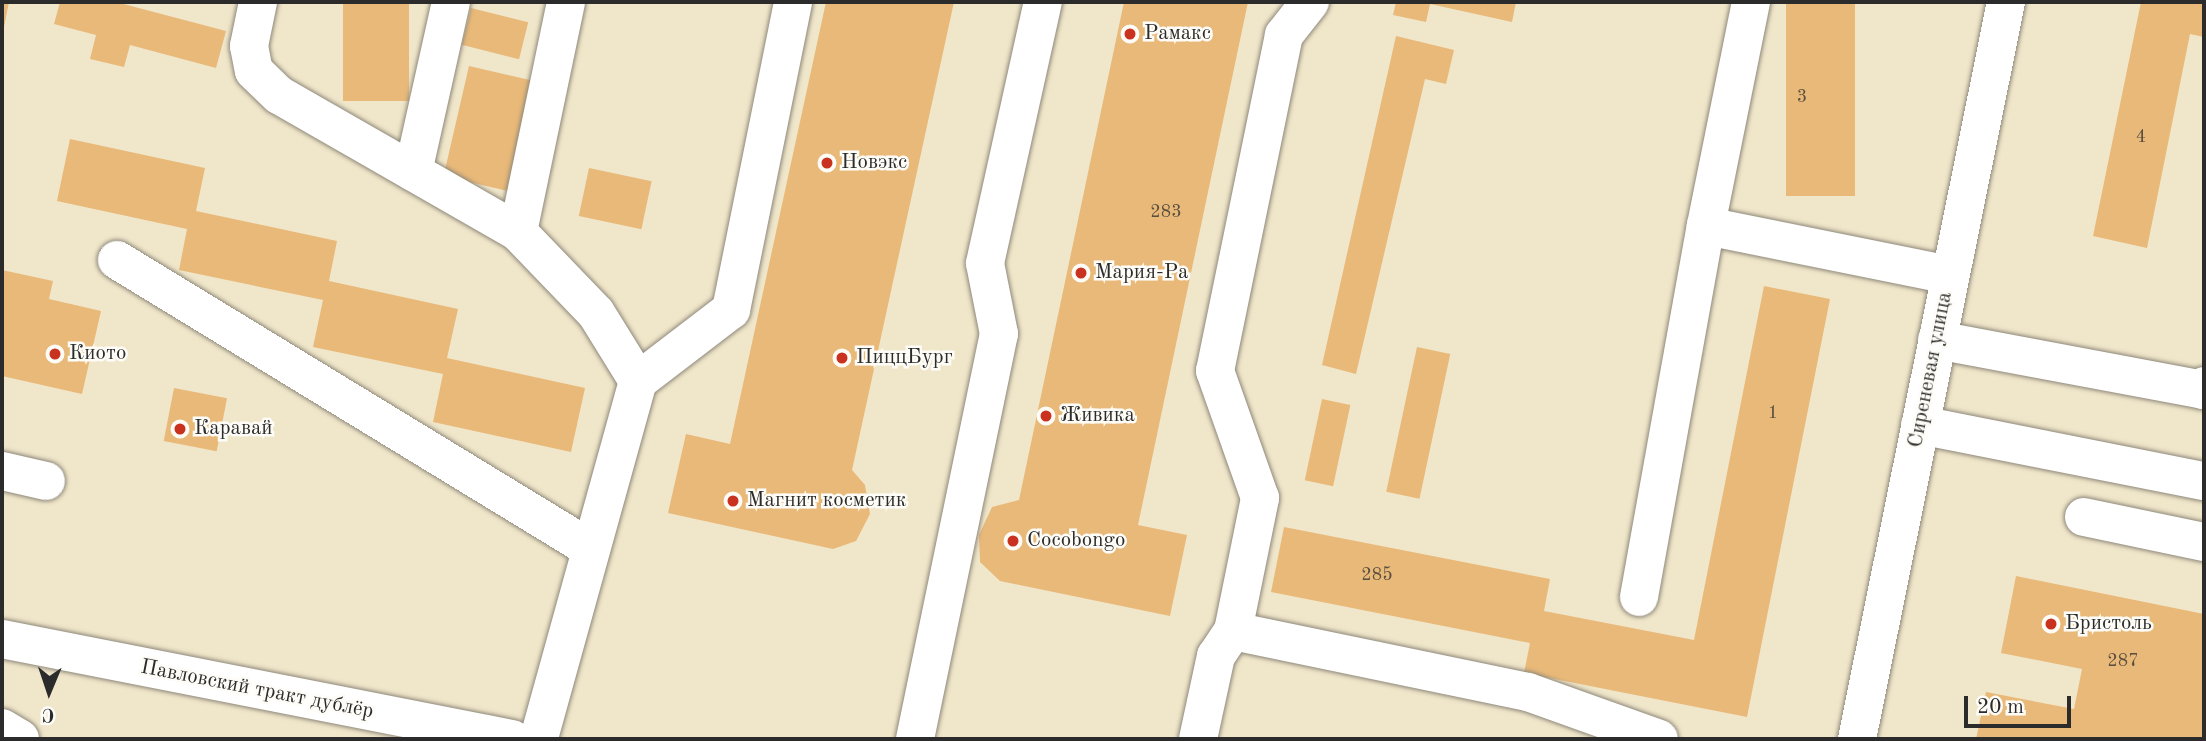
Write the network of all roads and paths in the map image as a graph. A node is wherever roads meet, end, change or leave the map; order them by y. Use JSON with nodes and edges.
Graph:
{"nodes":[{"id":1,"x":258,"y":2,"type":"edge"},
{"id":2,"x":451,"y":2,"type":"edge"},
{"id":3,"x":566,"y":2,"type":"edge"},
{"id":4,"x":793,"y":2,"type":"edge"},
{"id":5,"x":1043,"y":2,"type":"edge"},
{"id":6,"x":1310,"y":2,"type":"edge"},
{"id":7,"x":1751,"y":2,"type":"edge"},
{"id":8,"x":2006,"y":2,"type":"edge"},
{"id":9,"x":413,"y":172,"type":"junction"},
{"id":10,"x":1706,"y":226,"type":"junction"},
{"id":11,"x":518,"y":232,"type":"junction"},
{"id":12,"x":117,"y":261,"type":"dead end"},
{"id":13,"x":1950,"y":275,"type":"junction"},
{"id":14,"x":1937,"y":340,"type":"junction"},
{"id":15,"x":638,"y":381,"type":"junction"},
{"id":16,"x":2204,"y":386,"type":"edge"},
{"id":17,"x":1920,"y":425,"type":"junction"},
{"id":18,"x":2,"y":471,"type":"edge"},
{"id":19,"x":46,"y":481,"type":"dead end"},
{"id":20,"x":2204,"y":481,"type":"edge"},
{"id":21,"x":2204,"y":497,"type":"edge"},
{"id":22,"x":2084,"y":517,"type":"dead end"},
{"id":23,"x":2201,"y":541,"type":"edge"},
{"id":24,"x":591,"y":549,"type":"junction"},
{"id":25,"x":1639,"y":597,"type":"dead end"},
{"id":26,"x":1233,"y":631,"type":"junction"},
{"id":27,"x":2,"y":639,"type":"edge"},
{"id":28,"x":361,"y":725,"type":"edge"},
{"id":29,"x":2,"y":728,"type":"edge"},
{"id":30,"x":20,"y":739,"type":"edge"},
{"id":31,"x":512,"y":739,"type":"edge"},
{"id":32,"x":539,"y":739,"type":"edge"},
{"id":33,"x":915,"y":739,"type":"edge"},
{"id":34,"x":1198,"y":739,"type":"edge"},
{"id":35,"x":1659,"y":739,"type":"edge"},
{"id":36,"x":1857,"y":739,"type":"edge"}],
"edges":[{"from":1,"to":9,"type":"street"},
{"from":2,"to":9,"type":"street"},
{"from":3,"to":11,"type":"street"},
{"from":4,"to":15,"type":"street"},
{"from":5,"to":33,"type":"street"},
{"from":6,"to":26,"type":"street"},
{"from":7,"to":10,"type":"street"},
{"from":8,"to":13,"type":"street","name":"Сиреневая улица"},
{"from":9,"to":11,"type":"street"},
{"from":10,"to":13,"type":"street"},
{"from":10,"to":25,"type":"street"},
{"from":11,"to":15,"type":"street"},
{"from":12,"to":24,"type":"street"},
{"from":13,"to":14,"type":"street","name":"Сиреневая улица"},
{"from":14,"to":16,"type":"street"},
{"from":14,"to":17,"type":"street","name":"Сиреневая улица"},
{"from":15,"to":24,"type":"street"},
{"from":17,"to":20,"type":"street"},
{"from":17,"to":36,"type":"street","name":"Сиреневая улица"},
{"from":18,"to":19,"type":"street"},
{"from":21,"to":23,"type":"street"},
{"from":22,"to":23,"type":"street"},
{"from":24,"to":32,"type":"street"},
{"from":26,"to":34,"type":"street"},
{"from":26,"to":35,"type":"street"},
{"from":27,"to":28,"type":"street","name":"Павловский тракт дублёр"},
{"from":28,"to":31,"type":"street","name":"Павловский тракт дублёр"},
{"from":29,"to":30,"type":"street"}]}
